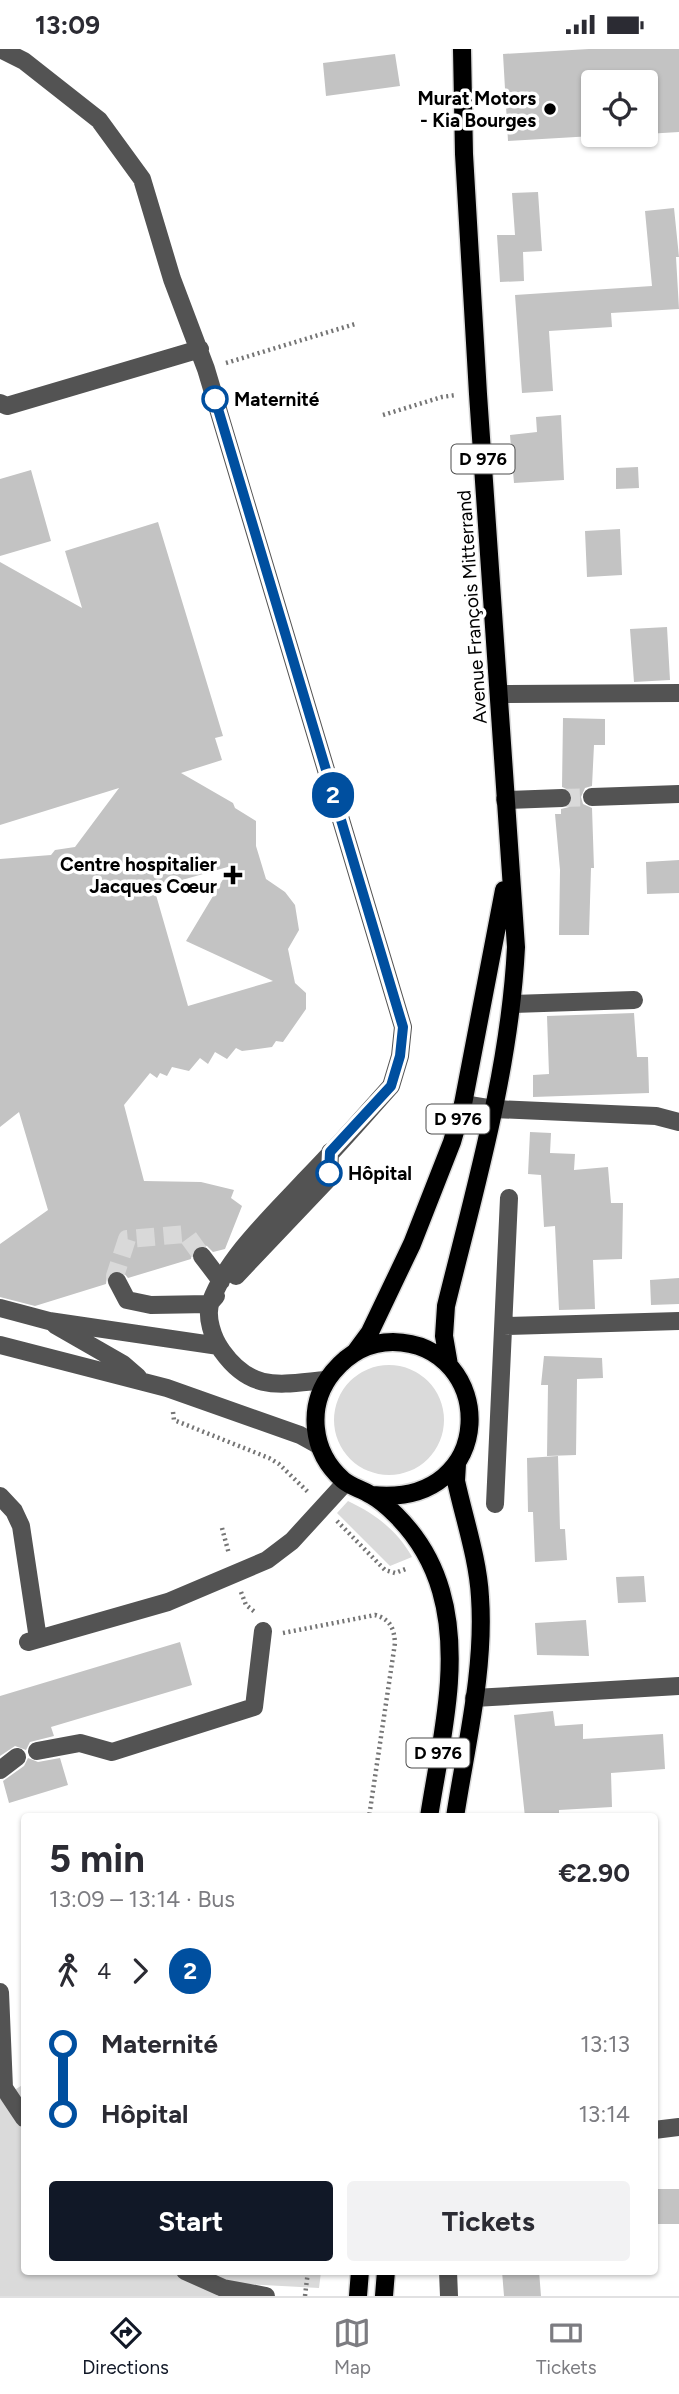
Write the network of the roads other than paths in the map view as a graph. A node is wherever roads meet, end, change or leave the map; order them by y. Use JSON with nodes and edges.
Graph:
{"nodes":[{"id":1,"x":0,"y":49,"type":"edge"},
{"id":2,"x":462,"y":49,"type":"edge"},
{"id":3,"x":200,"y":349,"type":"junction"},
{"id":4,"x":0,"y":403,"type":"edge"},
{"id":5,"x":679,"y":692,"type":"edge"},
{"id":6,"x":499,"y":694,"type":"junction"},
{"id":7,"x":679,"y":795,"type":"edge"},
{"id":8,"x":592,"y":797,"type":"tunnel mouth"},
{"id":9,"x":562,"y":798,"type":"tunnel mouth"},
{"id":10,"x":505,"y":800,"type":"junction"},
{"id":11,"x":508,"y":870,"type":"junction"},
{"id":12,"x":634,"y":1000,"type":"dead end"},
{"id":13,"x":513,"y":1004,"type":"junction"},
{"id":14,"x":463,"y":1104,"type":"junction"},
{"id":15,"x":494,"y":1109,"type":"junction"},
{"id":16,"x":679,"y":1122,"type":"edge"},
{"id":17,"x":330,"y":1152,"type":"junction"},
{"id":18,"x":509,"y":1198,"type":"dead end"},
{"id":19,"x":202,"y":1256,"type":"tunnel mouth"},
{"id":20,"x":117,"y":1281,"type":"dead end"},
{"id":21,"x":221,"y":1281,"type":"junction"},
{"id":22,"x":209,"y":1304,"type":"junction"},
{"id":23,"x":0,"y":1308,"type":"edge"},
{"id":24,"x":49,"y":1321,"type":"junction"},
{"id":25,"x":679,"y":1321,"type":"edge"},
{"id":26,"x":504,"y":1326,"type":"junction"},
{"id":27,"x":0,"y":1345,"type":"edge"},
{"id":28,"x":219,"y":1346,"type":"junction"},
{"id":29,"x":356,"y":1351,"type":"junction"},
{"id":30,"x":449,"y":1365,"type":"junction"},
{"id":31,"x":140,"y":1380,"type":"junction"},
{"id":32,"x":326,"y":1380,"type":"junction"},
{"id":33,"x":471,"y":1420,"type":"junction"},
{"id":34,"x":500,"y":1420,"type":"junction"},
{"id":35,"x":318,"y":1445,"type":"junction"},
{"id":36,"x":457,"y":1464,"type":"junction"},
{"id":37,"x":345,"y":1483,"type":"junction"},
{"id":38,"x":372,"y":1495,"type":"junction"},
{"id":39,"x":0,"y":1496,"type":"edge"},
{"id":40,"x":495,"y":1504,"type":"dead end"},
{"id":41,"x":263,"y":1630,"type":"road end"},
{"id":42,"x":679,"y":1686,"type":"edge"},
{"id":43,"x":474,"y":1698,"type":"junction"},
{"id":44,"x":37,"y":1751,"type":"dead end"},
{"id":45,"x":17,"y":1757,"type":"dead end"},
{"id":46,"x":0,"y":1770,"type":"edge"},
{"id":47,"x":430,"y":1813,"type":"edge"},
{"id":48,"x":456,"y":1813,"type":"edge"},
{"id":49,"x":0,"y":1992,"type":"edge"},
{"id":50,"x":2,"y":2088,"type":"edge"},
{"id":51,"x":21,"y":2114,"type":"edge"},
{"id":52,"x":679,"y":2127,"type":"edge"},
{"id":53,"x":658,"y":2130,"type":"edge"},
{"id":54,"x":194,"y":2275,"type":"edge"},
{"id":55,"x":360,"y":2275,"type":"edge"},
{"id":56,"x":386,"y":2275,"type":"edge"},
{"id":57,"x":449,"y":2275,"type":"edge"},
{"id":58,"x":266,"y":2296,"type":"edge"},
{"id":59,"x":358,"y":2296,"type":"edge"},
{"id":60,"x":384,"y":2296,"type":"edge"},
{"id":61,"x":449,"y":2296,"type":"edge"}],
"edges":[{"from":1,"to":3,"type":"street"},
{"from":2,"to":6,"type":"main road","name":"Avenue François Mitterrand","number":"D 976"},
{"from":3,"to":4,"type":"street"},
{"from":3,"to":17,"type":"street"},
{"from":5,"to":6,"type":"street"},
{"from":6,"to":10,"type":"main road","name":"Avenue François Mitterrand","number":"D 976"},
{"from":7,"to":8,"type":"street"},
{"from":9,"to":10,"type":"street"},
{"from":10,"to":11,"type":"main road","name":"Avenue François Mitterrand","number":"D 976"},
{"from":11,"to":13,"type":"main road","name":"Avenue François Mitterrand","number":"D 976"},
{"from":11,"to":14,"type":"main road","name":"Avenue François Mitterrand","number":"D 976"},
{"from":12,"to":13,"type":"street"},
{"from":13,"to":15,"type":"main road","name":"Avenue François Mitterrand","number":"D 976"},
{"from":14,"to":15,"type":"street"},
{"from":14,"to":29,"type":"main road","name":"Avenue François Mitterrand","number":"D 976"},
{"from":15,"to":16,"type":"street"},
{"from":15,"to":30,"type":"main road","name":"Avenue François Mitterrand","number":"D 976"},
{"from":17,"to":21,"type":"street"},
{"from":17,"to":22,"type":"street"},
{"from":18,"to":26,"type":"street"},
{"from":19,"to":21,"type":"street"},
{"from":20,"to":22,"type":"street"},
{"from":21,"to":22,"type":"street"},
{"from":22,"to":28,"type":"street"},
{"from":23,"to":24,"type":"street"},
{"from":24,"to":28,"type":"street"},
{"from":24,"to":31,"type":"street"},
{"from":25,"to":26,"type":"street"},
{"from":26,"to":34,"type":"street"},
{"from":27,"to":31,"type":"street"},
{"from":28,"to":32,"type":"street"},
{"from":29,"to":30,"type":"main road"},
{"from":29,"to":32,"type":"main road"},
{"from":30,"to":33,"type":"main road"},
{"from":31,"to":35,"type":"street"},
{"from":32,"to":35,"type":"main road"},
{"from":33,"to":34,"type":"street"},
{"from":33,"to":36,"type":"main road"},
{"from":34,"to":40,"type":"street"},
{"from":35,"to":37,"type":"main road"},
{"from":36,"to":38,"type":"main road"},
{"from":36,"to":43,"type":"main road","number":"D 976"},
{"from":37,"to":38,"type":"main road"},
{"from":37,"to":39,"type":"street"},
{"from":38,"to":47,"type":"main road","number":"D 976"},
{"from":41,"to":44,"type":"street"},
{"from":42,"to":43,"type":"street"},
{"from":43,"to":48,"type":"main road","number":"D 976"},
{"from":45,"to":46,"type":"street"},
{"from":49,"to":50,"type":"street"},
{"from":50,"to":51,"type":"street"},
{"from":52,"to":53,"type":"street"},
{"from":54,"to":58,"type":"street"},
{"from":55,"to":59,"type":"main road"},
{"from":56,"to":60,"type":"main road"},
{"from":57,"to":61,"type":"street"}]}
